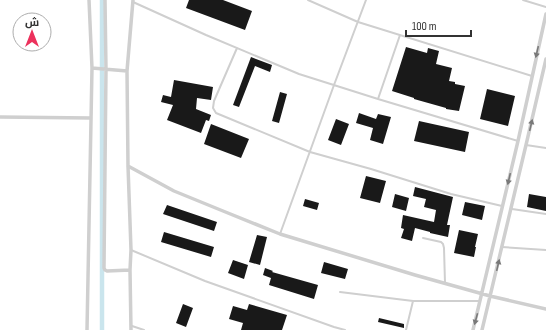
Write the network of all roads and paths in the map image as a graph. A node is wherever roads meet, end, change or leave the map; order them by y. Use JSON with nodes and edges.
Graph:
{"nodes":[{"id":1,"x":89,"y":0,"type":"edge"},
{"id":2,"x":105,"y":0,"type":"edge"},
{"id":3,"x":308,"y":0,"type":"edge"},
{"id":4,"x":366,"y":0,"type":"edge"},
{"id":5,"x":523,"y":0,"type":"edge"},
{"id":6,"x":133,"y":1,"type":"edge"},
{"id":7,"x":546,"y":7,"type":"edge"},
{"id":8,"x":546,"y":14,"type":"edge"},
{"id":9,"x":358,"y":22,"type":"junction"},
{"id":10,"x":400,"y":35,"type":"junction"},
{"id":11,"x":237,"y":48,"type":"junction"},
{"id":12,"x":546,"y":59,"type":"edge"},
{"id":13,"x":92,"y":68,"type":"junction"},
{"id":14,"x":106,"y":69,"type":"junction"},
{"id":15,"x":127,"y":71,"type":"junction"},
{"id":16,"x":532,"y":76,"type":"junction"},
{"id":17,"x":544,"y":78,"type":"edge"},
{"id":18,"x":334,"y":85,"type":"junction"},
{"id":19,"x":378,"y":99,"type":"junction"},
{"id":20,"x":0,"y":117,"type":"edge"},
{"id":21,"x":91,"y":118,"type":"junction"},
{"id":22,"x":518,"y":141,"type":"junction"},
{"id":23,"x":526,"y":145,"type":"junction"},
{"id":24,"x":546,"y":148,"type":"edge"},
{"id":25,"x":310,"y":152,"type":"junction"},
{"id":26,"x":128,"y":166,"type":"junction"},
{"id":27,"x":503,"y":206,"type":"junction"},
{"id":28,"x":510,"y":208,"type":"junction"},
{"id":29,"x":546,"y":214,"type":"edge"},
{"id":30,"x":280,"y":234,"type":"junction"},
{"id":31,"x":423,"y":238,"type":"dead end"},
{"id":32,"x":502,"y":247,"type":"junction"},
{"id":33,"x":131,"y":250,"type":"junction"},
{"id":34,"x":546,"y":250,"type":"edge"},
{"id":35,"x":130,"y":270,"type":"junction"},
{"id":36,"x":445,"y":283,"type":"junction"},
{"id":37,"x":340,"y":292,"type":"dead end"},
{"id":38,"x":482,"y":293,"type":"junction"},
{"id":39,"x":490,"y":296,"type":"junction"},
{"id":40,"x":413,"y":301,"type":"junction"},
{"id":41,"x":480,"y":301,"type":"junction"},
{"id":42,"x":546,"y":309,"type":"edge"},
{"id":43,"x":131,"y":328,"type":"edge"},
{"id":44,"x":87,"y":330,"type":"edge"},
{"id":45,"x":144,"y":330,"type":"edge"},
{"id":46,"x":345,"y":330,"type":"edge"},
{"id":47,"x":406,"y":330,"type":"edge"},
{"id":48,"x":473,"y":330,"type":"edge"},
{"id":49,"x":482,"y":330,"type":"edge"}],
"edges":[{"from":1,"to":13,"type":"street"},
{"from":2,"to":14,"type":"street"},
{"from":3,"to":9,"type":"lane"},
{"from":4,"to":9,"type":"lane"},
{"from":5,"to":7,"type":"lane"},
{"from":6,"to":11,"type":"lane"},
{"from":6,"to":15,"type":"street"},
{"from":8,"to":16,"type":"street","one_way":true},
{"from":9,"to":10,"type":"lane"},
{"from":9,"to":18,"type":"lane"},
{"from":10,"to":16,"type":"lane"},
{"from":10,"to":19,"type":"lane"},
{"from":11,"to":18,"type":"lane"},
{"from":11,"to":25,"type":"lane"},
{"from":12,"to":17,"type":"street"},
{"from":13,"to":14,"type":"street"},
{"from":13,"to":21,"type":"street"},
{"from":14,"to":15,"type":"street"},
{"from":14,"to":35,"type":"street"},
{"from":15,"to":26,"type":"street"},
{"from":16,"to":17,"type":"street"},
{"from":16,"to":22,"type":"street"},
{"from":23,"to":17,"type":"street","one_way":true},
{"from":18,"to":19,"type":"lane"},
{"from":18,"to":25,"type":"lane"},
{"from":19,"to":22,"type":"lane"},
{"from":20,"to":21,"type":"street"},
{"from":21,"to":44,"type":"street"},
{"from":22,"to":27,"type":"street","one_way":true},
{"from":23,"to":24,"type":"lane"},
{"from":23,"to":28,"type":"street"},
{"from":25,"to":27,"type":"lane"},
{"from":25,"to":30,"type":"lane"},
{"from":26,"to":30,"type":"street"},
{"from":26,"to":33,"type":"street"},
{"from":27,"to":28,"type":"street"},
{"from":27,"to":38,"type":"street"},
{"from":28,"to":29,"type":"lane"},
{"from":28,"to":32,"type":"street"},
{"from":30,"to":36,"type":"street"},
{"from":31,"to":36,"type":"lane"},
{"from":32,"to":34,"type":"lane"},
{"from":39,"to":32,"type":"street","one_way":true},
{"from":33,"to":35,"type":"street"},
{"from":33,"to":46,"type":"lane"},
{"from":35,"to":43,"type":"street"},
{"from":36,"to":38,"type":"street"},
{"from":37,"to":40,"type":"lane"},
{"from":38,"to":39,"type":"street"},
{"from":38,"to":41,"type":"street"},
{"from":39,"to":42,"type":"street"},
{"from":39,"to":49,"type":"street"},
{"from":40,"to":41,"type":"lane"},
{"from":40,"to":47,"type":"lane"},
{"from":41,"to":48,"type":"street","one_way":true},
{"from":43,"to":45,"type":"lane"}]}
